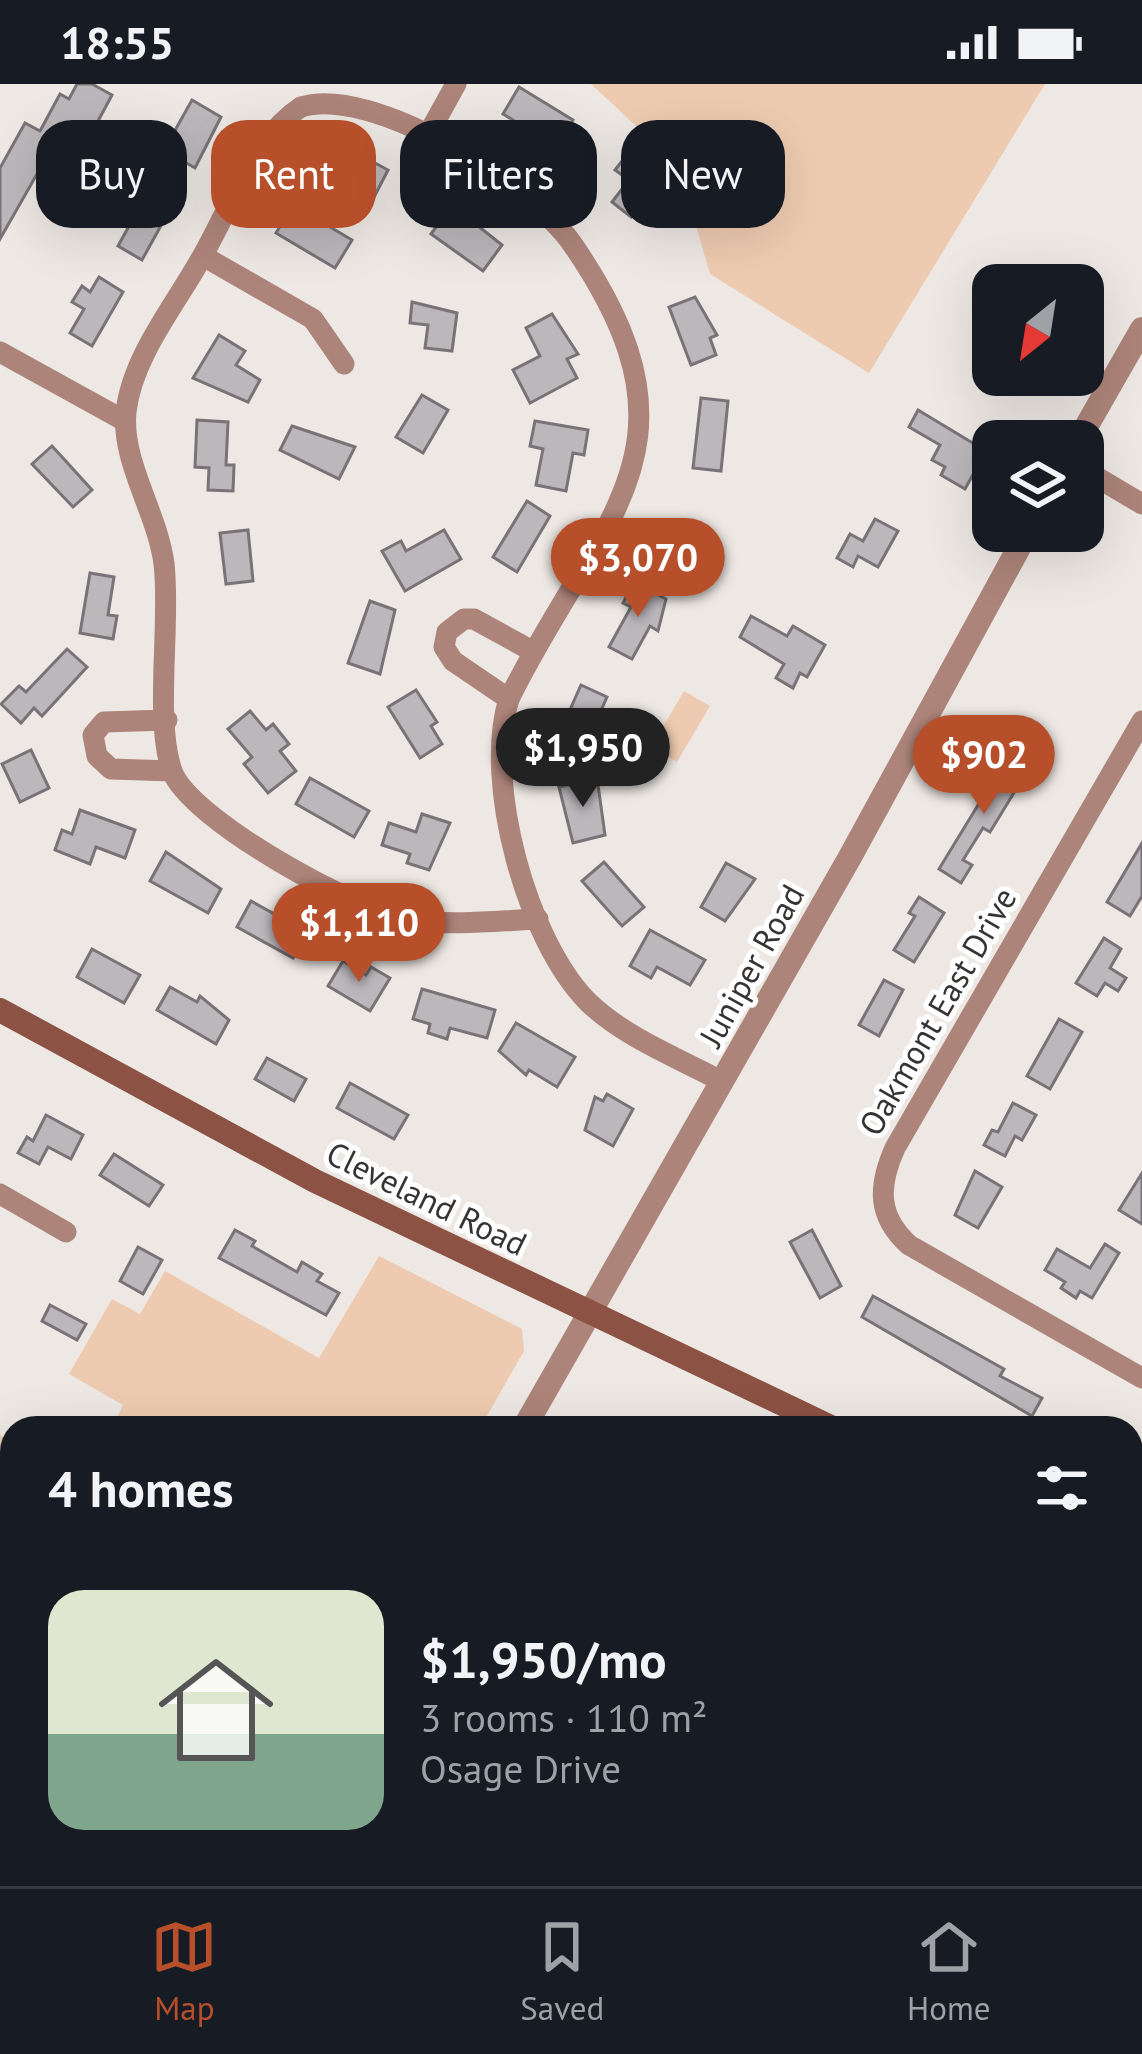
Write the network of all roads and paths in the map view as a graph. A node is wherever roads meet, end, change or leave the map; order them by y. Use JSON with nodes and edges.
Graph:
{"nodes":[{"id":1,"x":456,"y":84,"type":"edge"},
{"id":2,"x":414,"y":120,"type":"edge"},
{"id":3,"x":436,"y":120,"type":"edge"},
{"id":4,"x":560,"y":228,"type":"edge"},
{"id":5,"x":203,"y":256,"type":"junction"},
{"id":6,"x":1142,"y":329,"type":"edge"},
{"id":7,"x":0,"y":352,"type":"edge"},
{"id":8,"x":344,"y":364,"type":"dead end"},
{"id":9,"x":1090,"y":420,"type":"edge"},
{"id":10,"x":125,"y":421,"type":"junction"},
{"id":11,"x":1104,"y":481,"type":"edge"},
{"id":12,"x":1142,"y":504,"type":"edge"},
{"id":13,"x":1016,"y":552,"type":"edge"},
{"id":14,"x":534,"y":652,"type":"junction"},
{"id":15,"x":509,"y":699,"type":"junction"},
{"id":16,"x":167,"y":720,"type":"junction"},
{"id":17,"x":1142,"y":721,"type":"edge"},
{"id":18,"x":172,"y":771,"type":"junction"},
{"id":19,"x":538,"y":919,"type":"junction"},
{"id":20,"x":0,"y":1010,"type":"edge"},
{"id":21,"x":723,"y":1082,"type":"junction"},
{"id":22,"x":0,"y":1194,"type":"edge"},
{"id":23,"x":66,"y":1232,"type":"dead end"},
{"id":24,"x":590,"y":1313,"type":"junction"},
{"id":25,"x":1139,"y":1370,"type":"edge"},
{"id":26,"x":531,"y":1416,"type":"edge"},
{"id":27,"x":808,"y":1416,"type":"edge"}],
"edges":[{"from":1,"to":3,"type":"street"},
{"from":2,"to":5,"type":"street"},
{"from":4,"to":14,"type":"street"},
{"from":5,"to":8,"type":"street"},
{"from":5,"to":10,"type":"street"},
{"from":6,"to":9,"type":"street"},
{"from":7,"to":10,"type":"street"},
{"from":10,"to":16,"type":"street"},
{"from":11,"to":12,"type":"street"},
{"from":13,"to":21,"type":"street","name":"Juniper Road"},
{"from":14,"to":15,"type":"street"},
{"from":14,"to":15,"type":"street"},
{"from":15,"to":19,"type":"street"},
{"from":16,"to":18,"type":"street"},
{"from":16,"to":18,"type":"street"},
{"from":17,"to":25,"type":"street","name":"Oakmont East Drive"},
{"from":18,"to":19,"type":"street"},
{"from":19,"to":21,"type":"street"},
{"from":20,"to":24,"type":"main road","name":"Cleveland Road"},
{"from":21,"to":24,"type":"street","name":"Juniper Road"},
{"from":22,"to":23,"type":"street"},
{"from":24,"to":26,"type":"street","name":"Juniper Road"},
{"from":24,"to":27,"type":"main road","name":"Cleveland Road"}]}
